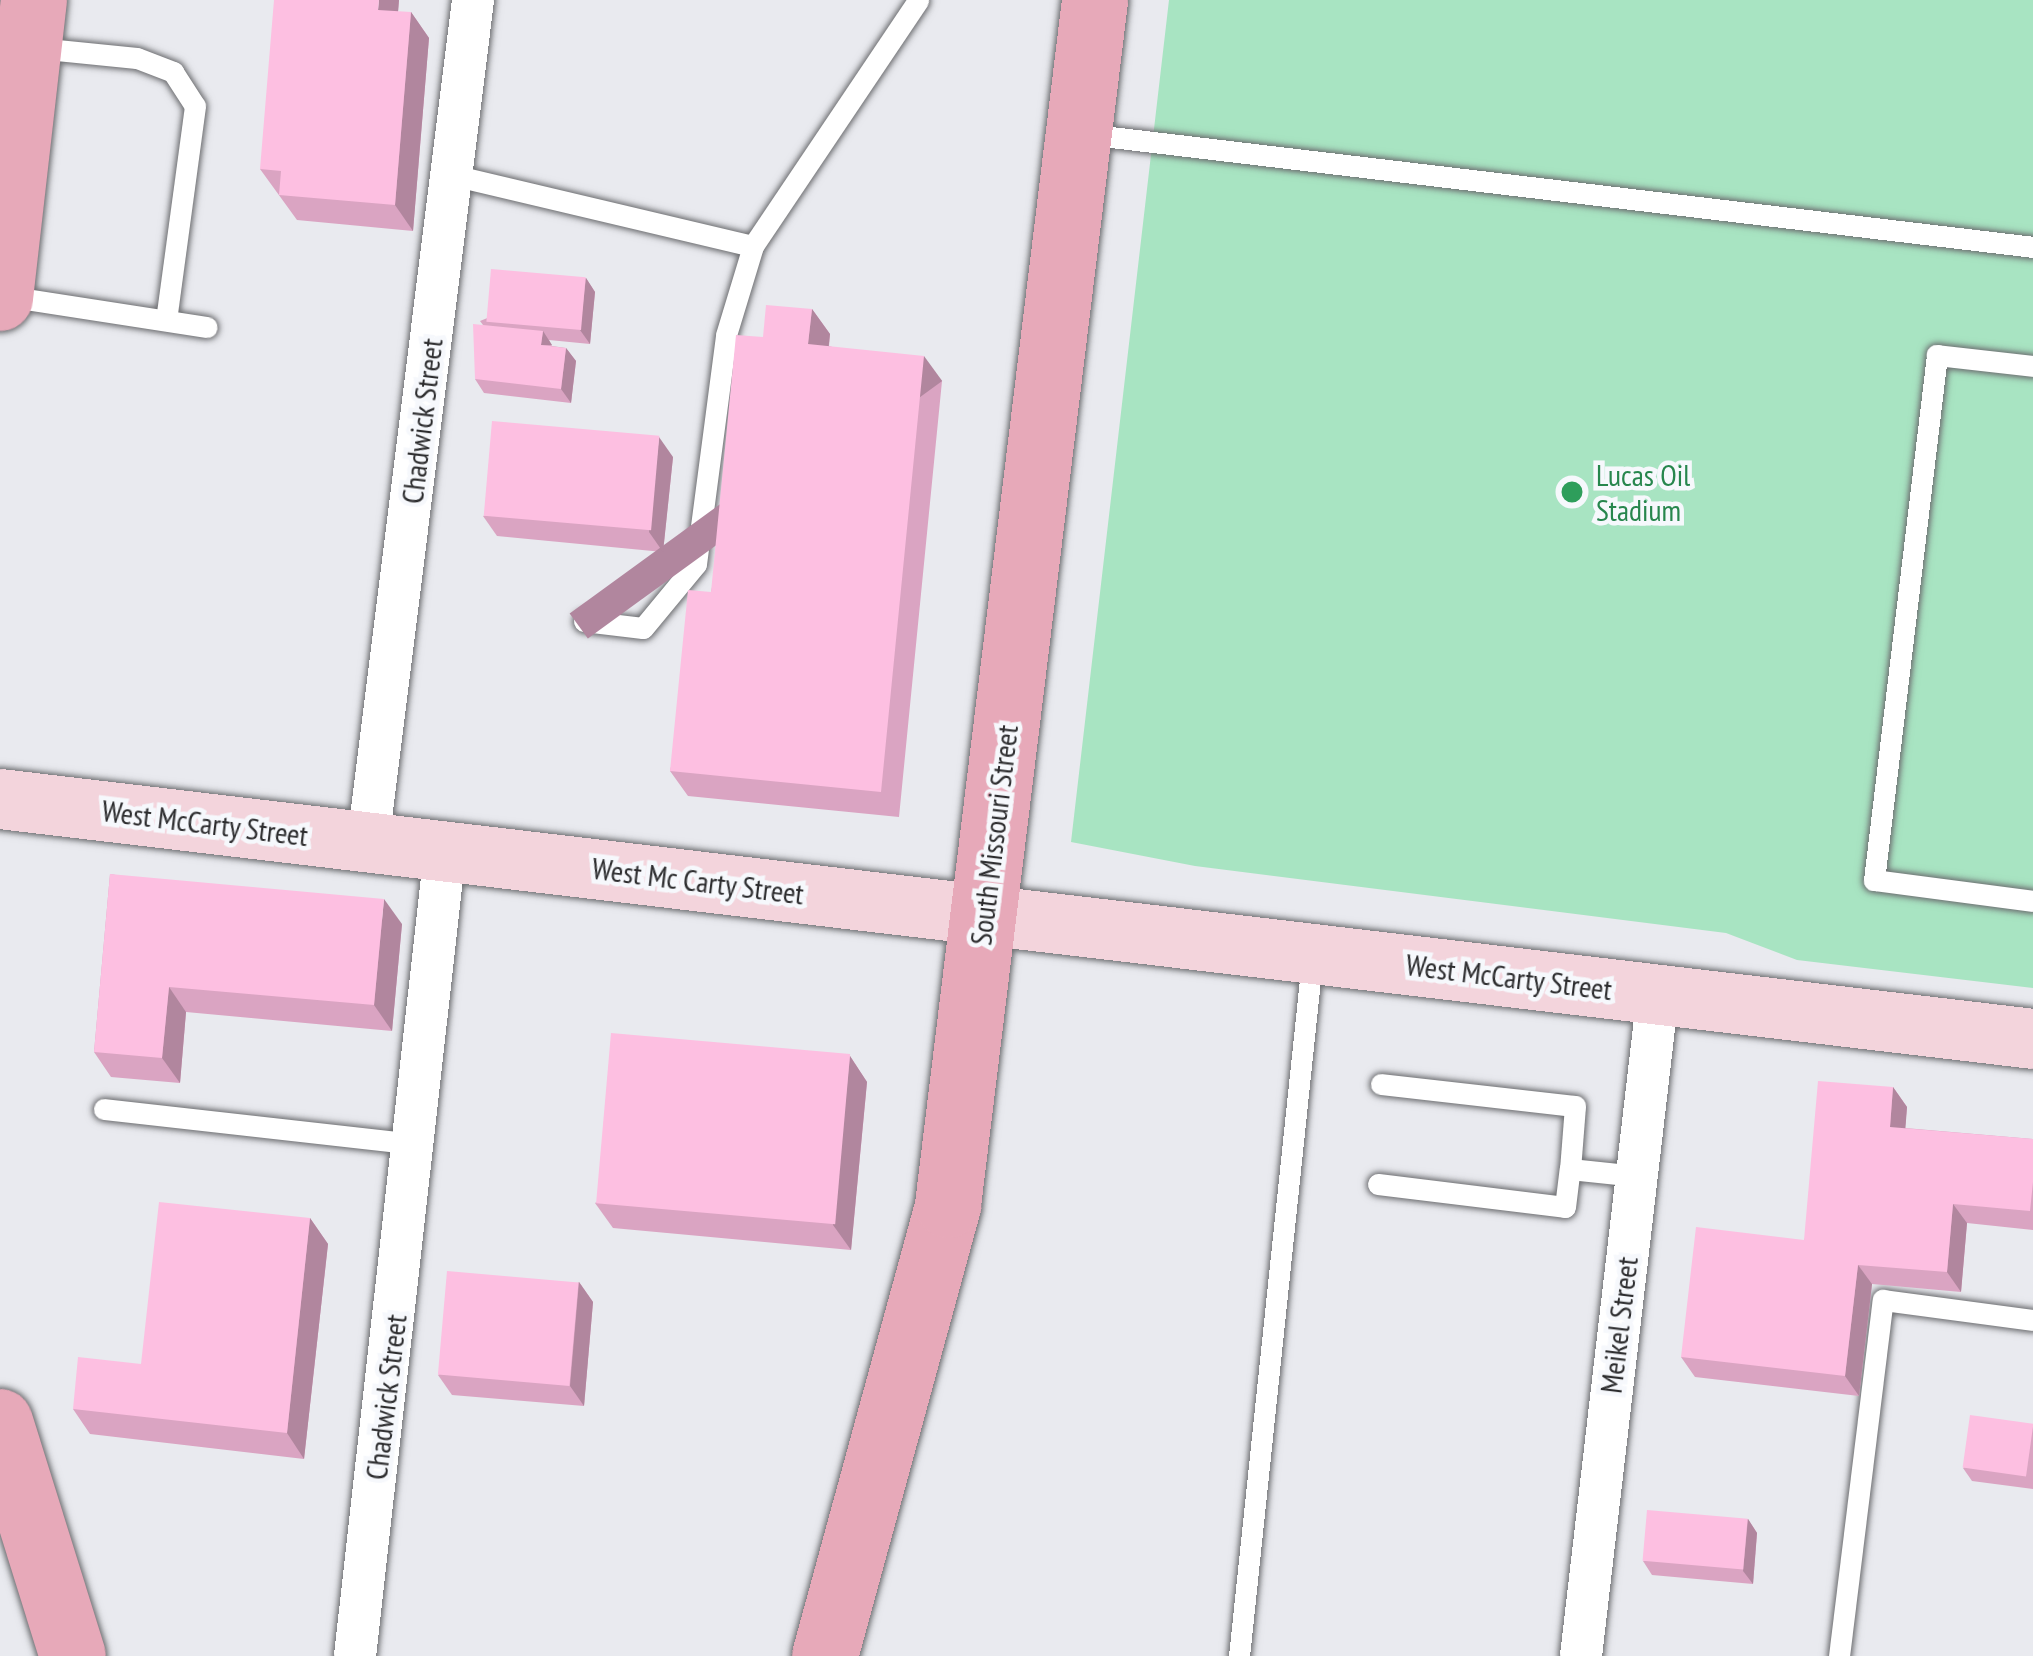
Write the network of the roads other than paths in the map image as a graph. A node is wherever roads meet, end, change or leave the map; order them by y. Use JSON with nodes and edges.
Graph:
{"nodes":[{"id":1,"x":472,"y":0,"type":"edge"},
{"id":2,"x":918,"y":0,"type":"edge"},
{"id":3,"x":1095,"y":0,"type":"edge"},
{"id":4,"x":31,"y":24,"type":"edge"},
{"id":5,"x":1079,"y":134,"type":"junction"},
{"id":6,"x":452,"y":176,"type":"junction"},
{"id":7,"x":753,"y":246,"type":"junction"},
{"id":8,"x":2033,"y":247,"type":"edge"},
{"id":9,"x":0,"y":297,"type":"edge"},
{"id":10,"x":166,"y":320,"type":"junction"},
{"id":11,"x":207,"y":326,"type":"dead end"},
{"id":12,"x":2033,"y":366,"type":"edge"},
{"id":13,"x":584,"y":621,"type":"dead end"},
{"id":14,"x":0,"y":799,"type":"edge"},
{"id":15,"x":408,"y":847,"type":"junction"},
{"id":16,"x":2033,"y":902,"type":"edge"},
{"id":17,"x":985,"y":915,"type":"junction"},
{"id":18,"x":1313,"y":954,"type":"junction"},
{"id":19,"x":1658,"y":994,"type":"junction"},
{"id":20,"x":2033,"y":1038,"type":"edge"},
{"id":21,"x":1381,"y":1084,"type":"dead end"},
{"id":22,"x":104,"y":1109,"type":"dead end"},
{"id":23,"x":415,"y":1144,"type":"junction"},
{"id":24,"x":1570,"y":1169,"type":"junction"},
{"id":25,"x":1636,"y":1176,"type":"junction"},
{"id":26,"x":1378,"y":1184,"type":"dead end"},
{"id":27,"x":2033,"y":1320,"type":"edge"},
{"id":28,"x":5,"y":1452,"type":"edge"},
{"id":29,"x":73,"y":1656,"type":"edge"},
{"id":30,"x":356,"y":1656,"type":"edge"},
{"id":31,"x":825,"y":1656,"type":"edge"},
{"id":32,"x":1239,"y":1656,"type":"edge"},
{"id":33,"x":1581,"y":1656,"type":"edge"},
{"id":34,"x":1839,"y":1656,"type":"edge"}],
"edges":[{"from":1,"to":6,"type":"street","name":"Chadwick Street"},
{"from":2,"to":7,"type":"lane"},
{"from":3,"to":5,"type":"main road","name":"South Missouri Street"},
{"from":4,"to":9,"type":"main road"},
{"from":4,"to":10,"type":"lane"},
{"from":5,"to":8,"type":"lane"},
{"from":5,"to":17,"type":"main road","name":"South Missouri Street"},
{"from":6,"to":7,"type":"lane"},
{"from":6,"to":15,"type":"street","name":"Chadwick Street"},
{"from":7,"to":13,"type":"lane"},
{"from":9,"to":10,"type":"lane"},
{"from":10,"to":11,"type":"lane"},
{"from":12,"to":16,"type":"lane"},
{"from":14,"to":15,"type":"main road","name":"West McCarty Street"},
{"from":15,"to":17,"type":"main road","name":"West Mc Carty Street"},
{"from":15,"to":23,"type":"street","name":"Chadwick Street"},
{"from":17,"to":18,"type":"main road","name":"West McCarty Street"},
{"from":17,"to":31,"type":"main road","name":"South Missouri Street"},
{"from":18,"to":19,"type":"main road","name":"West McCarty Street"},
{"from":18,"to":32,"type":"lane"},
{"from":19,"to":20,"type":"main road","name":"West McCarty Street"},
{"from":19,"to":25,"type":"street","name":"Meikel Street"},
{"from":21,"to":24,"type":"lane"},
{"from":22,"to":23,"type":"lane"},
{"from":23,"to":30,"type":"street","name":"Chadwick Street"},
{"from":24,"to":25,"type":"lane"},
{"from":24,"to":26,"type":"lane"},
{"from":25,"to":33,"type":"street","name":"Meikel Street"},
{"from":27,"to":34,"type":"lane"},
{"from":28,"to":29,"type":"main road"}]}
